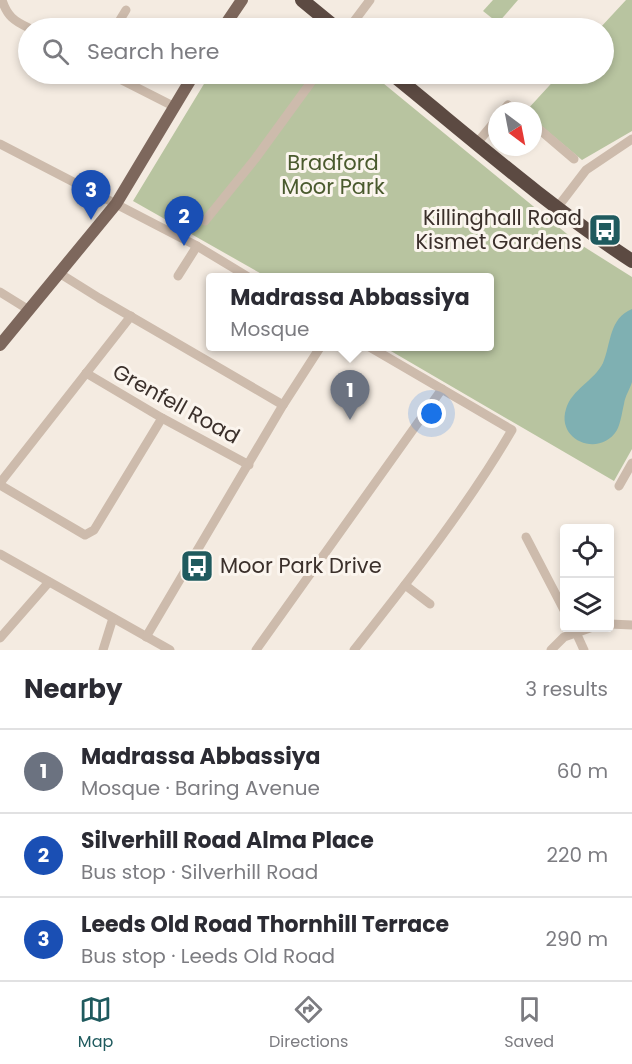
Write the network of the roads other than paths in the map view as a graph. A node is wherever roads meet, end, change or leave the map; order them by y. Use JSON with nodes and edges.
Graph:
{"nodes":[{"id":1,"x":2,"y":0,"type":"edge"},
{"id":2,"x":242,"y":0,"type":"edge"},
{"id":3,"x":302,"y":0,"type":"edge"},
{"id":4,"x":370,"y":0,"type":"edge"},
{"id":5,"x":126,"y":10,"type":"dead end"},
{"id":6,"x":121,"y":18,"type":"edge"},
{"id":7,"x":230,"y":18,"type":"edge"},
{"id":8,"x":324,"y":18,"type":"edge"},
{"id":9,"x":356,"y":18,"type":"edge"},
{"id":10,"x":18,"y":22,"type":"edge"},
{"id":11,"x":130,"y":84,"type":"edge"},
{"id":12,"x":187,"y":84,"type":"edge"},
{"id":13,"x":310,"y":84,"type":"edge"},
{"id":14,"x":404,"y":84,"type":"edge"},
{"id":15,"x":173,"y":106,"type":"junction"},
{"id":16,"x":488,"y":130,"type":"edge"},
{"id":17,"x":542,"y":132,"type":"edge"},
{"id":18,"x":632,"y":139,"type":"edge"},
{"id":19,"x":477,"y":143,"type":"junction"},
{"id":20,"x":0,"y":144,"type":"edge"},
{"id":21,"x":574,"y":159,"type":"dead end"},
{"id":22,"x":116,"y":204,"type":"junction"},
{"id":23,"x":557,"y":208,"type":"junction"},
{"id":24,"x":205,"y":221,"type":"dead end"},
{"id":25,"x":198,"y":246,"type":"junction"},
{"id":26,"x":632,"y":261,"type":"edge"},
{"id":27,"x":59,"y":273,"type":"junction"},
{"id":28,"x":242,"y":273,"type":"edge"},
{"id":29,"x":178,"y":276,"type":"dead end"},
{"id":30,"x":0,"y":292,"type":"edge"},
{"id":31,"x":29,"y":310,"type":"junction"},
{"id":32,"x":131,"y":316,"type":"junction"},
{"id":33,"x":0,"y":345,"type":"edge"},
{"id":34,"x":318,"y":351,"type":"edge"},
{"id":35,"x":377,"y":351,"type":"edge"},
{"id":36,"x":86,"y":373,"type":"junction"},
{"id":37,"x":442,"y":389,"type":"junction"},
{"id":38,"x":284,"y":405,"type":"junction"},
{"id":39,"x":162,"y":418,"type":"junction"},
{"id":40,"x":632,"y":463,"type":"edge"},
{"id":41,"x":249,"y":465,"type":"junction"},
{"id":42,"x":0,"y":484,"type":"edge"},
{"id":43,"x":619,"y":486,"type":"dead end"},
{"id":44,"x":526,"y":537,"type":"dead end"},
{"id":45,"x":0,"y":554,"type":"edge"},
{"id":46,"x":49,"y":582,"type":"junction"},
{"id":47,"x":405,"y":585,"type":"junction"},
{"id":48,"x":560,"y":602,"type":"edge"},
{"id":49,"x":430,"y":604,"type":"dead end"},
{"id":50,"x":113,"y":618,"type":"junction"},
{"id":51,"x":614,"y":624,"type":"edge"},
{"id":52,"x":632,"y":625,"type":"edge"},
{"id":53,"x":572,"y":632,"type":"edge"},
{"id":54,"x":576,"y":632,"type":"edge"},
{"id":55,"x":146,"y":637,"type":"junction"},
{"id":56,"x":0,"y":638,"type":"edge"},
{"id":57,"x":103,"y":650,"type":"edge"},
{"id":58,"x":170,"y":650,"type":"edge"},
{"id":59,"x":256,"y":650,"type":"edge"},
{"id":60,"x":354,"y":650,"type":"edge"},
{"id":61,"x":552,"y":650,"type":"edge"},
{"id":62,"x":584,"y":650,"type":"edge"}],
"edges":[{"from":1,"to":10,"type":"street"},
{"from":2,"to":7,"type":"main road"},
{"from":3,"to":8,"type":"highway"},
{"from":4,"to":9,"type":"street"},
{"from":5,"to":6,"type":"street"},
{"from":11,"to":15,"type":"street"},
{"from":12,"to":15,"type":"main road"},
{"from":13,"to":24,"type":"street"},
{"from":14,"to":19,"type":"highway"},
{"from":15,"to":22,"type":"main road"},
{"from":16,"to":19,"type":"street"},
{"from":17,"to":21,"type":"street"},
{"from":18,"to":23,"type":"street"},
{"from":19,"to":23,"type":"highway"},
{"from":20,"to":22,"type":"street"},
{"from":22,"to":25,"type":"street"},
{"from":22,"to":27,"type":"main road"},
{"from":23,"to":26,"type":"highway"},
{"from":25,"to":28,"type":"street"},
{"from":25,"to":29,"type":"street"},
{"from":27,"to":31,"type":"main road"},
{"from":27,"to":32,"type":"street"},
{"from":30,"to":31,"type":"street"},
{"from":31,"to":33,"type":"main road"},
{"from":32,"to":36,"type":"street"},
{"from":32,"to":38,"type":"street"},
{"from":34,"to":38,"type":"street"},
{"from":35,"to":37,"type":"street"},
{"from":36,"to":39,"type":"street","name":"Grenfell Road"},
{"from":36,"to":42,"type":"street"},
{"from":37,"to":47,"type":"street"},
{"from":37,"to":59,"type":"street"},
{"from":38,"to":41,"type":"street"},
{"from":39,"to":41,"type":"street","name":"Grenfell Road"},
{"from":39,"to":42,"type":"street"},
{"from":40,"to":43,"type":"street"},
{"from":41,"to":55,"type":"street"},
{"from":44,"to":48,"type":"street"},
{"from":45,"to":46,"type":"street"},
{"from":46,"to":50,"type":"street"},
{"from":46,"to":56,"type":"street"},
{"from":47,"to":49,"type":"street"},
{"from":47,"to":60,"type":"street"},
{"from":50,"to":55,"type":"street"},
{"from":50,"to":57,"type":"street"},
{"from":51,"to":52,"type":"street"},
{"from":53,"to":61,"type":"street"},
{"from":54,"to":62,"type":"street"},
{"from":55,"to":58,"type":"street"}]}
